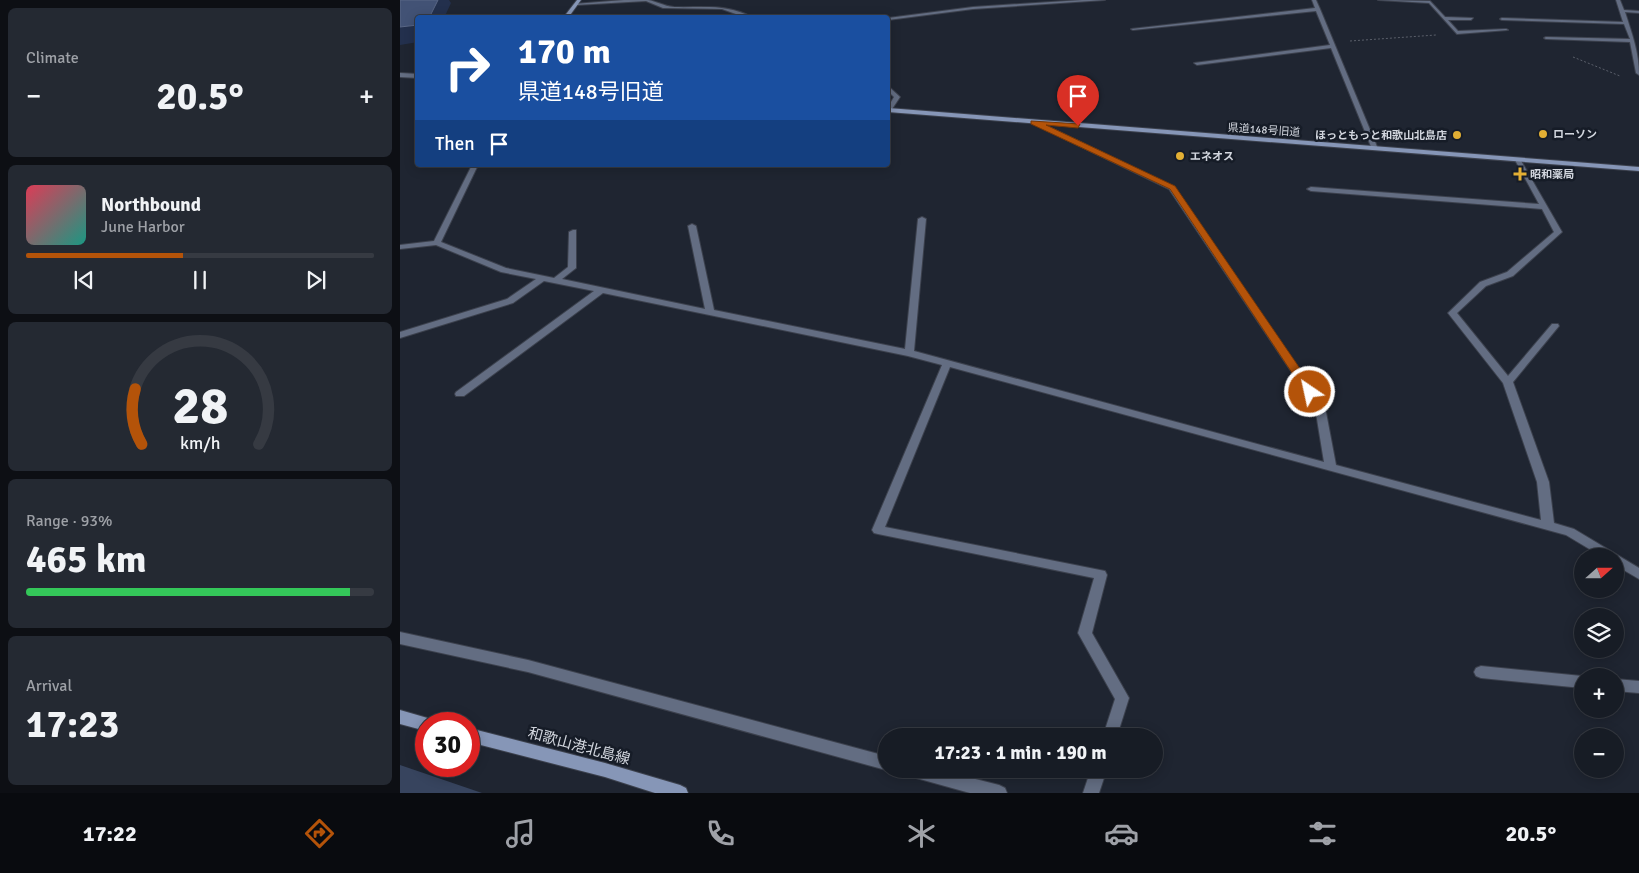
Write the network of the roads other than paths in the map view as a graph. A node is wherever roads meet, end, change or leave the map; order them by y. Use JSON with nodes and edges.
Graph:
{"nodes":[{"id":1,"x":647,"y":0,"type":"edge"},
{"id":2,"x":1103,"y":0,"type":"edge"},
{"id":3,"x":1108,"y":0,"type":"edge"},
{"id":4,"x":1314,"y":0,"type":"edge"},
{"id":5,"x":1380,"y":0,"type":"edge"},
{"id":6,"x":1618,"y":0,"type":"edge"},
{"id":7,"x":577,"y":2,"type":"edge"},
{"id":8,"x":1318,"y":9,"type":"junction"},
{"id":9,"x":1622,"y":11,"type":"junction"},
{"id":10,"x":1639,"y":12,"type":"edge"},
{"id":11,"x":567,"y":15,"type":"edge"},
{"id":12,"x":743,"y":15,"type":"edge"},
{"id":13,"x":1444,"y":18,"type":"junction"},
{"id":14,"x":890,"y":19,"type":"edge"},
{"id":15,"x":1471,"y":19,"type":"dead end"},
{"id":16,"x":1502,"y":19,"type":"dead end"},
{"id":17,"x":1626,"y":23,"type":"junction"},
{"id":18,"x":1133,"y":29,"type":"dead end"},
{"id":19,"x":1506,"y":30,"type":"dead end"},
{"id":20,"x":1546,"y":38,"type":"dead end"},
{"id":21,"x":1632,"y":40,"type":"junction"},
{"id":22,"x":1639,"y":41,"type":"edge"},
{"id":23,"x":1332,"y":44,"type":"junction"},
{"id":24,"x":1197,"y":62,"type":"dead end"},
{"id":25,"x":1639,"y":74,"type":"edge"},
{"id":26,"x":400,"y":75,"type":"edge"},
{"id":27,"x":415,"y":76,"type":"edge"},
{"id":28,"x":890,"y":90,"type":"edge"},
{"id":29,"x":890,"y":107,"type":"edge"},
{"id":30,"x":890,"y":110,"type":"edge"},
{"id":31,"x":1034,"y":122,"type":"junction"},
{"id":32,"x":1375,"y":149,"type":"junction"},
{"id":33,"x":1518,"y":160,"type":"junction"},
{"id":34,"x":474,"y":167,"type":"edge"},
{"id":35,"x":1639,"y":169,"type":"edge"},
{"id":36,"x":1311,"y":189,"type":"dead end"},
{"id":37,"x":1544,"y":207,"type":"junction"},
{"id":38,"x":922,"y":219,"type":"dead end"},
{"id":39,"x":692,"y":226,"type":"dead end"},
{"id":40,"x":573,"y":232,"type":"dead end"},
{"id":41,"x":437,"y":243,"type":"junction"},
{"id":42,"x":400,"y":247,"type":"edge"},
{"id":43,"x":543,"y":278,"type":"junction"},
{"id":44,"x":555,"y":281,"type":"junction"},
{"id":45,"x":601,"y":290,"type":"junction"},
{"id":46,"x":710,"y":312,"type":"junction"},
{"id":47,"x":1554,"y":326,"type":"dead end"},
{"id":48,"x":400,"y":335,"type":"edge"},
{"id":49,"x":908,"y":353,"type":"junction"},
{"id":50,"x":947,"y":364,"type":"junction"},
{"id":51,"x":1508,"y":382,"type":"junction"},
{"id":52,"x":460,"y":394,"type":"dead end"},
{"id":53,"x":1331,"y":468,"type":"junction"},
{"id":54,"x":1548,"y":526,"type":"junction"},
{"id":55,"x":1597,"y":548,"type":"edge"},
{"id":56,"x":1624,"y":565,"type":"edge"},
{"id":57,"x":1639,"y":574,"type":"edge"},
{"id":58,"x":400,"y":638,"type":"edge"},
{"id":59,"x":1481,"y":672,"type":"dead end"},
{"id":60,"x":1574,"y":681,"type":"edge"},
{"id":61,"x":1624,"y":686,"type":"edge"},
{"id":62,"x":1639,"y":687,"type":"edge"},
{"id":63,"x":400,"y":717,"type":"edge"},
{"id":64,"x":415,"y":721,"type":"edge"},
{"id":65,"x":1113,"y":728,"type":"edge"},
{"id":66,"x":480,"y":738,"type":"edge"},
{"id":67,"x":878,"y":761,"type":"edge"},
{"id":68,"x":943,"y":778,"type":"edge"},
{"id":69,"x":1096,"y":778,"type":"edge"},
{"id":70,"x":680,"y":793,"type":"edge"},
{"id":71,"x":999,"y":793,"type":"edge"},
{"id":72,"x":1091,"y":793,"type":"edge"}],
"edges":[{"from":1,"to":7,"type":"street"},
{"from":1,"to":12,"type":"street"},
{"from":2,"to":3,"type":"street"},
{"from":2,"to":14,"type":"street"},
{"from":4,"to":8,"type":"street"},
{"from":5,"to":13,"type":"street"},
{"from":6,"to":9,"type":"street"},
{"from":7,"to":11,"type":"street"},
{"from":8,"to":18,"type":"street"},
{"from":8,"to":23,"type":"street"},
{"from":9,"to":10,"type":"street"},
{"from":9,"to":17,"type":"street"},
{"from":13,"to":15,"type":"street"},
{"from":13,"to":19,"type":"street"},
{"from":16,"to":17,"type":"street"},
{"from":17,"to":21,"type":"street"},
{"from":20,"to":21,"type":"street"},
{"from":21,"to":22,"type":"street"},
{"from":21,"to":25,"type":"street"},
{"from":23,"to":24,"type":"street"},
{"from":23,"to":32,"type":"street"},
{"from":26,"to":27,"type":"street"},
{"from":28,"to":29,"type":"street"},
{"from":30,"to":31,"type":"street","name":"県道148号旧道"},
{"from":31,"to":32,"type":"street","name":"県道148号旧道"},
{"from":31,"to":53,"type":"street"},
{"from":32,"to":33,"type":"street","name":"県道148号旧道"},
{"from":33,"to":35,"type":"street","name":"県道148号旧道"},
{"from":33,"to":37,"type":"street"},
{"from":34,"to":41,"type":"street"},
{"from":36,"to":37,"type":"street"},
{"from":37,"to":51,"type":"street"},
{"from":38,"to":49,"type":"street"},
{"from":39,"to":46,"type":"street"},
{"from":40,"to":44,"type":"street"},
{"from":41,"to":42,"type":"street"},
{"from":41,"to":43,"type":"street"},
{"from":43,"to":44,"type":"street"},
{"from":43,"to":48,"type":"street"},
{"from":44,"to":45,"type":"street"},
{"from":45,"to":46,"type":"street"},
{"from":45,"to":52,"type":"street"},
{"from":46,"to":49,"type":"street"},
{"from":47,"to":51,"type":"street"},
{"from":49,"to":50,"type":"street"},
{"from":50,"to":53,"type":"street"},
{"from":50,"to":65,"type":"street"},
{"from":51,"to":54,"type":"street"},
{"from":53,"to":54,"type":"street"},
{"from":54,"to":55,"type":"street"},
{"from":56,"to":57,"type":"street"},
{"from":58,"to":67,"type":"street"},
{"from":59,"to":60,"type":"street"},
{"from":61,"to":62,"type":"street"},
{"from":63,"to":64,"type":"street"},
{"from":66,"to":70,"type":"street","name":"和歌山港北島線"},
{"from":68,"to":71,"type":"street"},
{"from":69,"to":72,"type":"street"}]}
